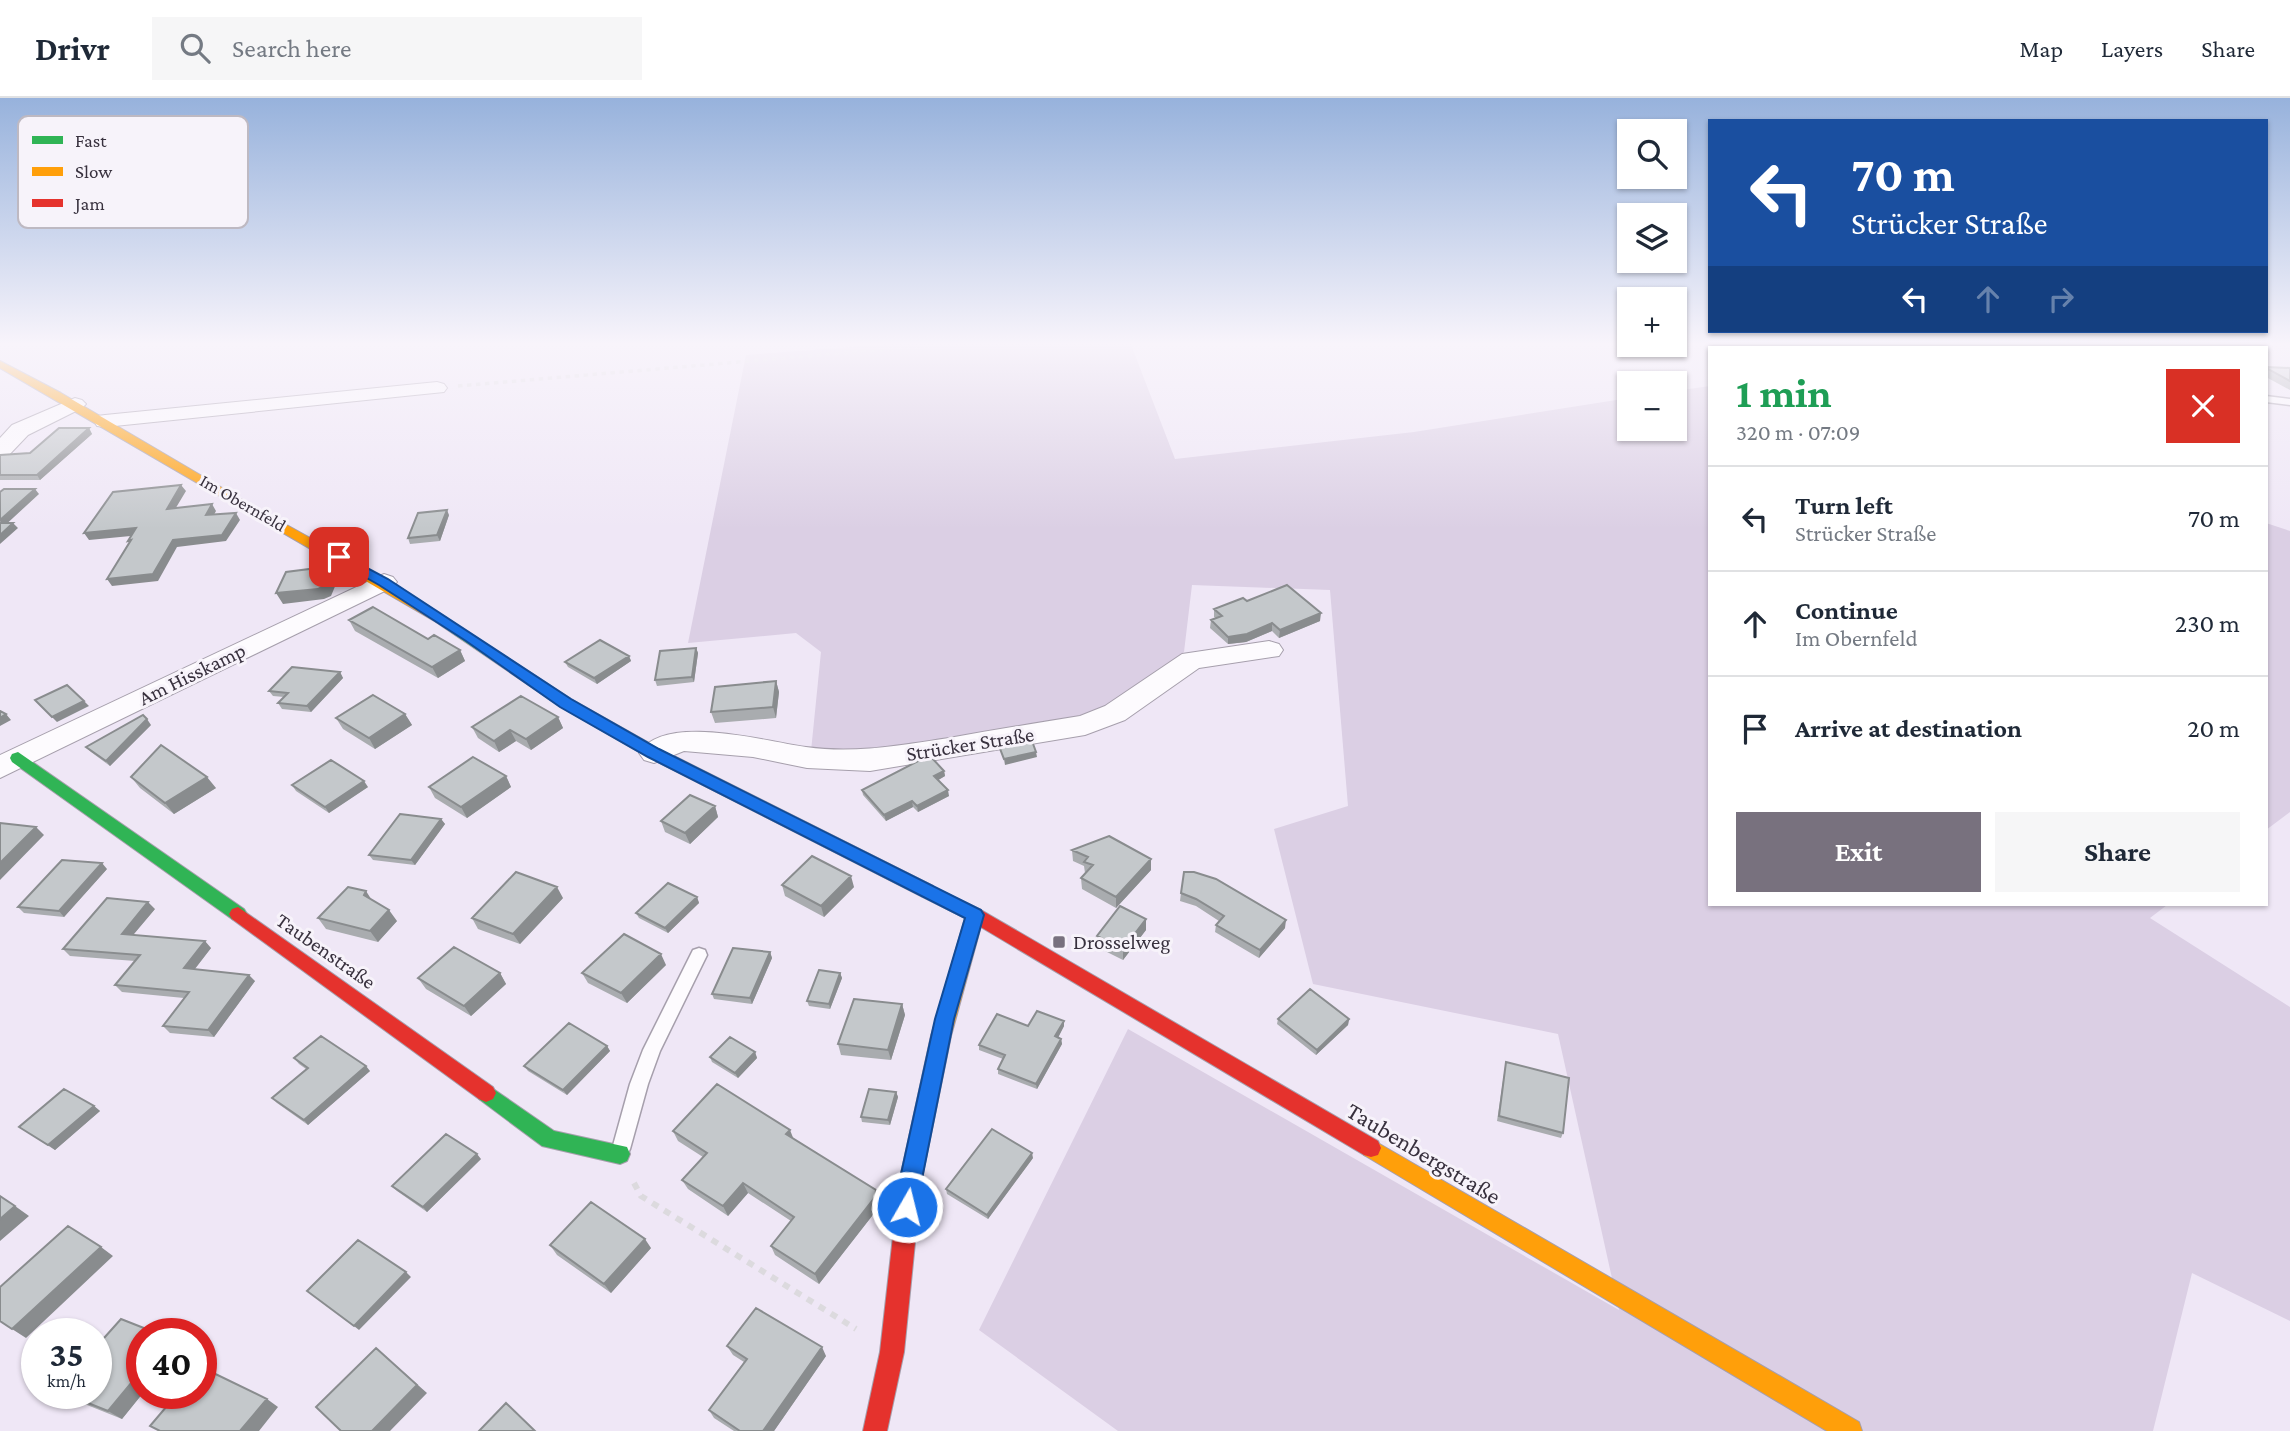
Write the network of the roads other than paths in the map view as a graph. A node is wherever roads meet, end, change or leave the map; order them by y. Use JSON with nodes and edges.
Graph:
{"nodes":[{"id":1,"x":75,"y":404,"type":"joint"},
{"id":2,"x":273,"y":404,"type":"edge"},
{"id":3,"x":104,"y":421,"type":"junction"},
{"id":4,"x":0,"y":451,"type":"edge"},
{"id":5,"x":384,"y":582,"type":"junction"},
{"id":6,"x":1269,"y":650,"type":"dead end"},
{"id":7,"x":654,"y":753,"type":"junction"},
{"id":8,"x":9,"y":763,"type":"edge"},
{"id":9,"x":975,"y":915,"type":"junction"},
{"id":10,"x":699,"y":955,"type":"dead end"},
{"id":11,"x":620,"y":1154,"type":"joint"},
{"id":12,"x":874,"y":1431,"type":"edge"},
{"id":13,"x":1850,"y":1431,"type":"edge"}],
"edges":[{"from":1,"to":3,"type":"street","name":"Im Obernfeld"},
{"from":1,"to":4,"type":"street"},
{"from":2,"to":3,"type":"street"},
{"from":3,"to":5,"type":"street","name":"Im Obernfeld"},
{"from":5,"to":7,"type":"street"},
{"from":5,"to":8,"type":"street","name":"Am Hisskamp"},
{"from":6,"to":7,"type":"street","name":"Strücker Straße"},
{"from":7,"to":9,"type":"street"},
{"from":8,"to":11,"type":"street","name":"Taubenstraße"},
{"from":9,"to":12,"type":"street"},
{"from":9,"to":13,"type":"street","name":"Taubenbergstraße"},
{"from":10,"to":11,"type":"lane"}]}
